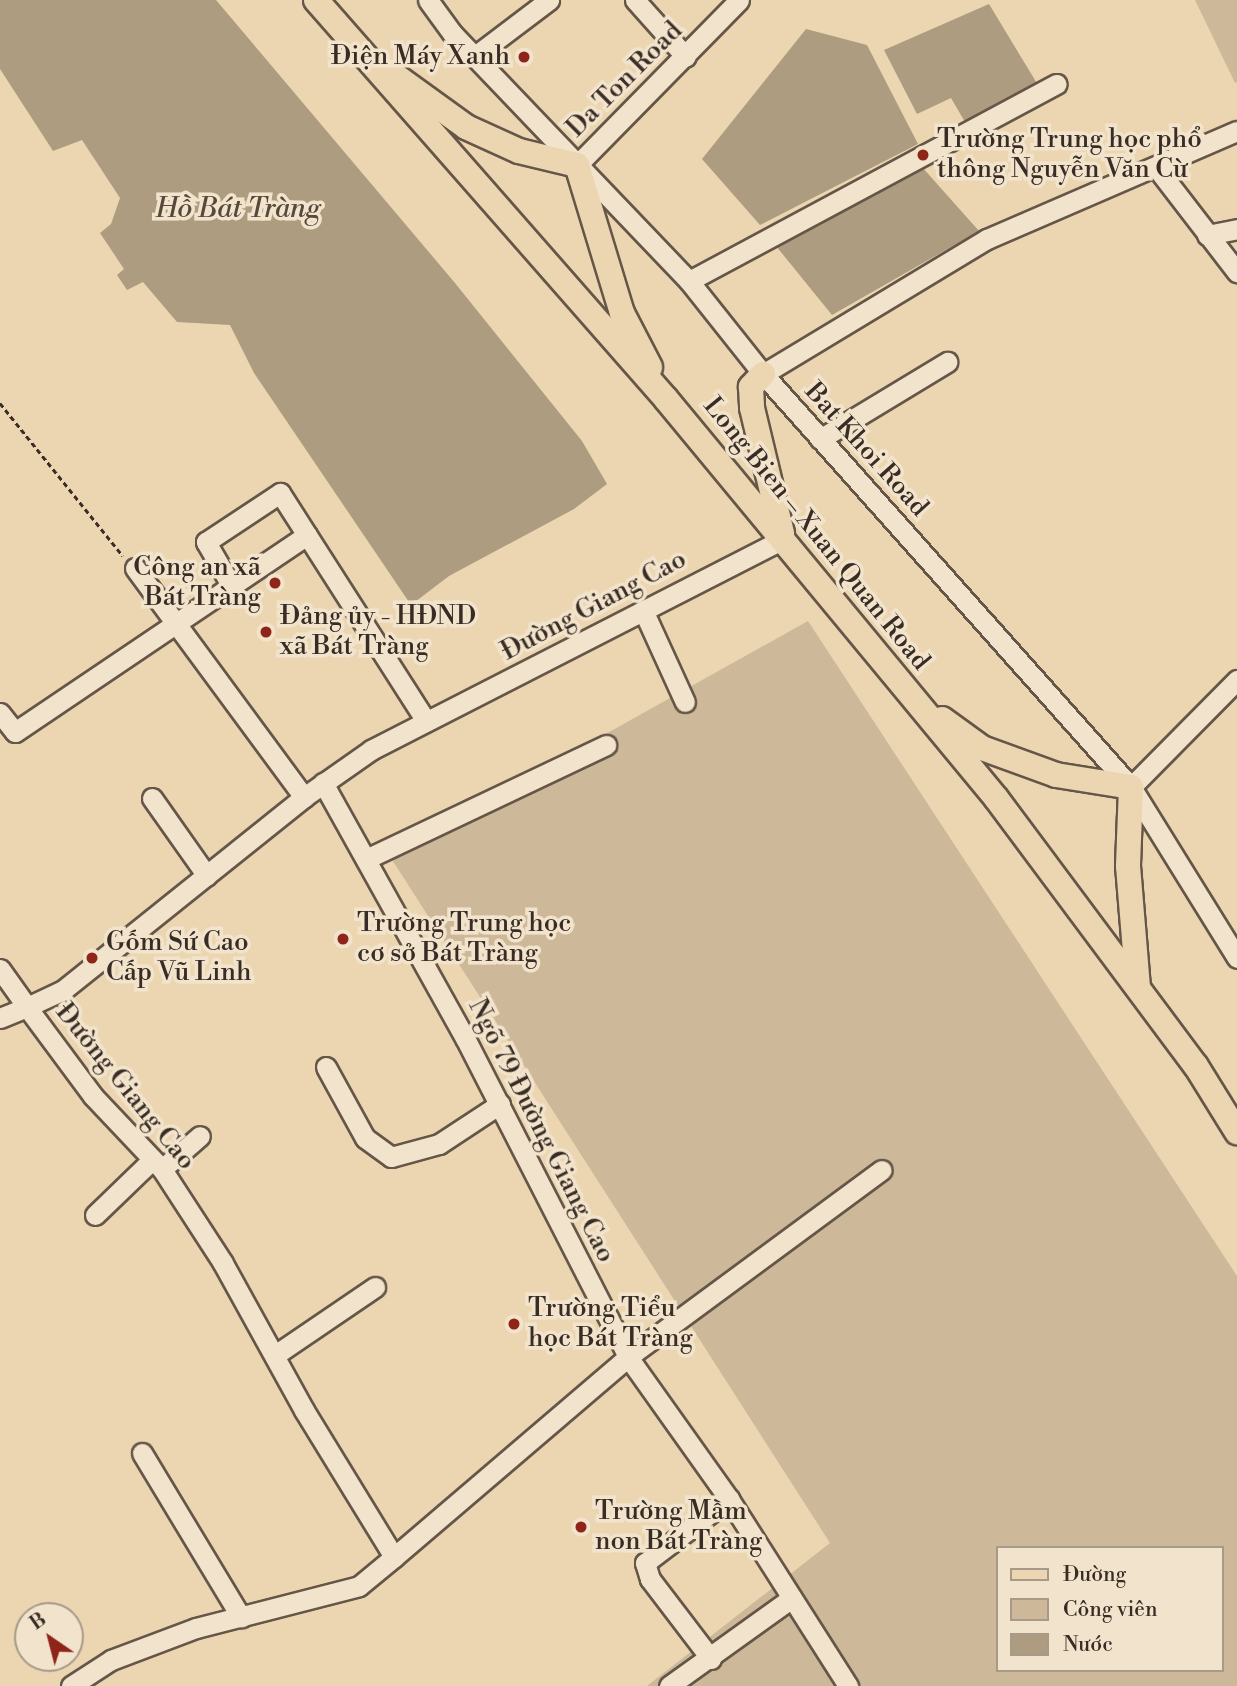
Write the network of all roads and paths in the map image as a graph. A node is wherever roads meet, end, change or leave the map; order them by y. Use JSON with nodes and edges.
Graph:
{"nodes":[{"id":1,"x":316,"y":0,"type":"edge"},
{"id":2,"x":428,"y":0,"type":"edge"},
{"id":3,"x":549,"y":0,"type":"edge"},
{"id":4,"x":635,"y":0,"type":"edge"},
{"id":5,"x":739,"y":0,"type":"edge"},
{"id":6,"x":352,"y":43,"type":"junction"},
{"id":7,"x":475,"y":56,"type":"junction"},
{"id":8,"x":686,"y":57,"type":"junction"},
{"id":9,"x":1057,"y":84,"type":"dead end"},
{"id":10,"x":1237,"y":131,"type":"edge"},
{"id":11,"x":577,"y":165,"type":"junction"},
{"id":12,"x":1156,"y":167,"type":"junction"},
{"id":13,"x":1237,"y":229,"type":"edge"},
{"id":14,"x":1207,"y":235,"type":"junction"},
{"id":15,"x":1237,"y":272,"type":"edge"},
{"id":16,"x":689,"y":281,"type":"junction"},
{"id":17,"x":947,"y":362,"type":"dead end"},
{"id":18,"x":763,"y":374,"type":"junction"},
{"id":19,"x":666,"y":399,"type":"junction"},
{"id":20,"x":0,"y":403,"type":"edge"},
{"id":21,"x":820,"y":439,"type":"junction"},
{"id":22,"x":307,"y":535,"type":"junction"},
{"id":23,"x":784,"y":539,"type":"junction"},
{"id":24,"x":135,"y":568,"type":"joint"},
{"id":25,"x":231,"y":585,"type":"junction"},
{"id":26,"x":643,"y":610,"type":"junction"},
{"id":27,"x":177,"y":621,"type":"junction"},
{"id":28,"x":1237,"y":681,"type":"edge"},
{"id":29,"x":912,"y":698,"type":"junction"},
{"id":30,"x":685,"y":702,"type":"dead end"},
{"id":31,"x":0,"y":713,"type":"edge"},
{"id":32,"x":426,"y":721,"type":"junction"},
{"id":33,"x":607,"y":745,"type":"dead end"},
{"id":34,"x":323,"y":783,"type":"junction"},
{"id":35,"x":1131,"y":787,"type":"junction"},
{"id":36,"x":304,"y":797,"type":"junction"},
{"id":37,"x":152,"y":798,"type":"dead end"},
{"id":38,"x":366,"y":859,"type":"junction"},
{"id":39,"x":207,"y":877,"type":"junction"},
{"id":40,"x":1237,"y":957,"type":"edge"},
{"id":41,"x":0,"y":969,"type":"edge"},
{"id":42,"x":1138,"y":988,"type":"junction"},
{"id":43,"x":27,"y":1007,"type":"junction"},
{"id":44,"x":0,"y":1018,"type":"edge"},
{"id":45,"x":326,"y":1067,"type":"dead end"},
{"id":46,"x":500,"y":1104,"type":"junction"},
{"id":47,"x":1237,"y":1132,"type":"edge"},
{"id":48,"x":200,"y":1136,"type":"dead end"},
{"id":49,"x":157,"y":1165,"type":"junction"},
{"id":50,"x":882,"y":1170,"type":"dead end"},
{"id":51,"x":94,"y":1215,"type":"dead end"},
{"id":52,"x":374,"y":1287,"type":"dead end"},
{"id":53,"x":275,"y":1355,"type":"junction"},
{"id":54,"x":628,"y":1357,"type":"junction"},
{"id":55,"x":142,"y":1453,"type":"dead end"},
{"id":56,"x":729,"y":1499,"type":"junction"},
{"id":57,"x":394,"y":1557,"type":"junction"},
{"id":58,"x":792,"y":1598,"type":"junction"},
{"id":59,"x":241,"y":1617,"type":"junction"},
{"id":60,"x":711,"y":1659,"type":"junction"},
{"id":61,"x":71,"y":1686,"type":"edge"},
{"id":62,"x":669,"y":1686,"type":"edge"},
{"id":63,"x":848,"y":1686,"type":"edge"}],
"edges":[{"from":1,"to":6,"type":"main road","name":"Long Bien – Xuan Quan Road"},
{"from":2,"to":7,"type":"street","name":"Bat Khoi Road"},
{"from":3,"to":7,"type":"street"},
{"from":4,"to":8,"type":"street"},
{"from":5,"to":8,"type":"street","name":"Da Ton Road"},
{"from":6,"to":11,"type":"main road"},
{"from":6,"to":19,"type":"main road","name":"Long Bien – Xuan Quan Road"},
{"from":7,"to":11,"type":"street","name":"Bat Khoi Road"},
{"from":8,"to":11,"type":"street","name":"Da Ton Road"},
{"from":9,"to":16,"type":"street"},
{"from":10,"to":12,"type":"street"},
{"from":11,"to":16,"type":"street","name":"Bat Khoi Road"},
{"from":11,"to":19,"type":"main road"},
{"from":12,"to":14,"type":"street"},
{"from":12,"to":18,"type":"street"},
{"from":13,"to":14,"type":"street"},
{"from":14,"to":15,"type":"street"},
{"from":16,"to":18,"type":"street","name":"Bat Khoi Road"},
{"from":17,"to":21,"type":"street"},
{"from":18,"to":21,"type":"street","name":"Bat Khoi Road"},
{"from":18,"to":23,"type":"main road"},
{"from":19,"to":23,"type":"main road","name":"Long Bien – Xuan Quan Road"},
{"from":20,"to":24,"type":"path"},
{"from":21,"to":35,"type":"street","name":"Bat Khoi Road"},
{"from":22,"to":25,"type":"street"},
{"from":22,"to":25,"type":"street"},
{"from":22,"to":32,"type":"street"},
{"from":23,"to":26,"type":"street","name":"Đường Giang Cao"},
{"from":23,"to":29,"type":"main road","name":"Long Bien – Xuan Quan Road"},
{"from":24,"to":27,"type":"street"},
{"from":25,"to":27,"type":"street"},
{"from":26,"to":30,"type":"street"},
{"from":26,"to":32,"type":"street","name":"Đường Giang Cao"},
{"from":27,"to":31,"type":"street"},
{"from":27,"to":36,"type":"street"},
{"from":28,"to":35,"type":"street"},
{"from":29,"to":35,"type":"main road"},
{"from":29,"to":42,"type":"main road","name":"Long Bien – Xuan Quan Road"},
{"from":32,"to":34,"type":"street","name":"Đường Giang Cao"},
{"from":33,"to":38,"type":"street"},
{"from":34,"to":36,"type":"street","name":"Đường Giang Cao"},
{"from":34,"to":38,"type":"street","name":"Ngõ 79 Đường Giang Cao"},
{"from":35,"to":40,"type":"street","name":"Bat Khoi Road"},
{"from":35,"to":42,"type":"main road"},
{"from":36,"to":39,"type":"street","name":"Đường Giang Cao"},
{"from":37,"to":39,"type":"street"},
{"from":38,"to":46,"type":"street","name":"Ngõ 79 Đường Giang Cao"},
{"from":39,"to":43,"type":"street","name":"Đường Giang Cao"},
{"from":41,"to":43,"type":"street"},
{"from":42,"to":47,"type":"main road","name":"Long Bien – Xuan Quan Road"},
{"from":43,"to":44,"type":"street"},
{"from":43,"to":49,"type":"street","name":"Đường Giang Cao"},
{"from":45,"to":46,"type":"street"},
{"from":46,"to":54,"type":"street","name":"Ngõ 79 Đường Giang Cao"},
{"from":48,"to":49,"type":"street"},
{"from":49,"to":51,"type":"street"},
{"from":49,"to":53,"type":"street","name":"Đường Giang Cao"},
{"from":50,"to":54,"type":"street"},
{"from":52,"to":53,"type":"street"},
{"from":53,"to":57,"type":"street","name":"Đường Giang Cao"},
{"from":54,"to":56,"type":"street","name":"Ngõ 79 Đường Giang Cao"},
{"from":54,"to":57,"type":"street"},
{"from":55,"to":59,"type":"street"},
{"from":56,"to":58,"type":"street","name":"Ngõ 79 Đường Giang Cao"},
{"from":56,"to":60,"type":"street"},
{"from":57,"to":59,"type":"street"},
{"from":58,"to":60,"type":"street"},
{"from":58,"to":63,"type":"street","name":"Ngõ 79 Đường Giang Cao"},
{"from":59,"to":61,"type":"street"},
{"from":60,"to":62,"type":"street"}]}
